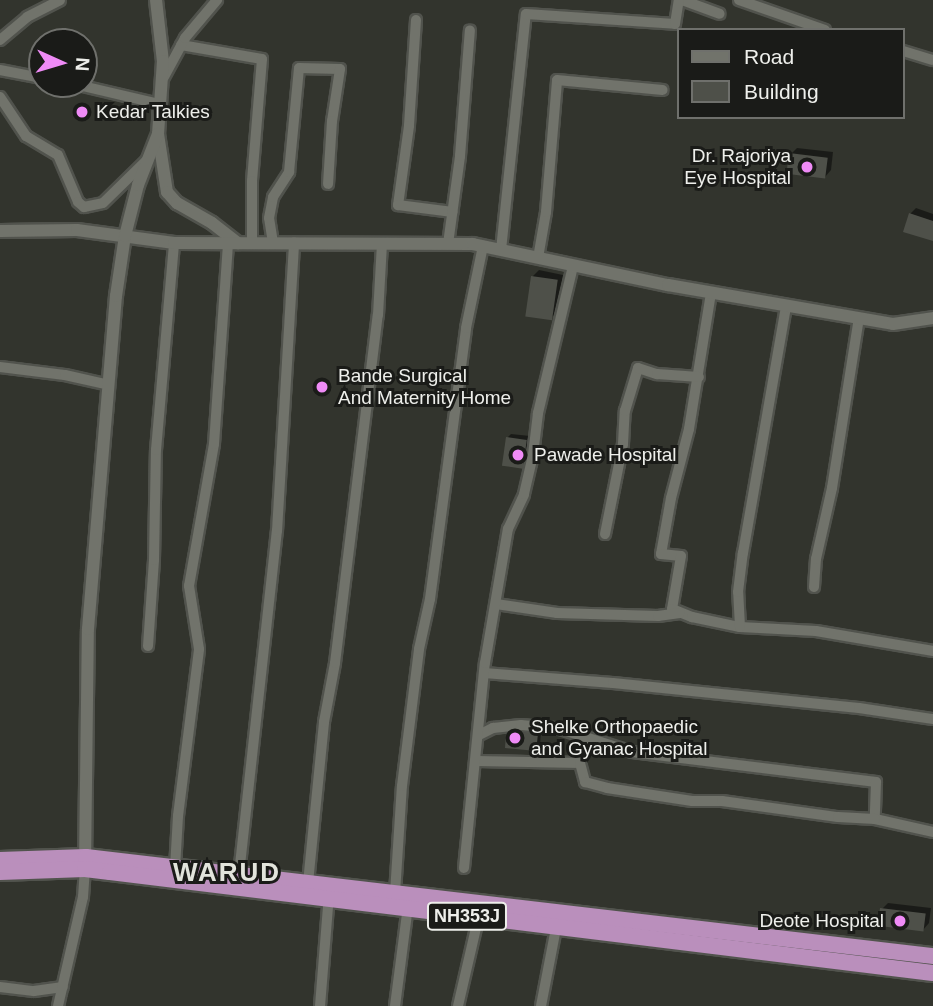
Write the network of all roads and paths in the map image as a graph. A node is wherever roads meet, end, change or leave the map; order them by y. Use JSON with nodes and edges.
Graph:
{"nodes":[{"id":1,"x":60,"y":0,"type":"edge"},
{"id":2,"x":156,"y":0,"type":"edge"},
{"id":3,"x":217,"y":0,"type":"edge"},
{"id":4,"x":681,"y":0,"type":"edge"},
{"id":5,"x":739,"y":0,"type":"edge"},
{"id":6,"x":720,"y":14,"type":"dead end"},
{"id":7,"x":416,"y":20,"type":"dead end"},
{"id":8,"x":819,"y":28,"type":"edge"},
{"id":9,"x":470,"y":30,"type":"dead end"},
{"id":10,"x":0,"y":40,"type":"edge"},
{"id":11,"x":181,"y":45,"type":"junction"},
{"id":12,"x":905,"y":52,"type":"edge"},
{"id":13,"x":933,"y":60,"type":"edge"},
{"id":14,"x":0,"y":70,"type":"edge"},
{"id":15,"x":28,"y":75,"type":"edge"},
{"id":16,"x":161,"y":81,"type":"junction"},
{"id":17,"x":98,"y":90,"type":"edge"},
{"id":18,"x":663,"y":90,"type":"dead end"},
{"id":19,"x":0,"y":97,"type":"edge"},
{"id":20,"x":159,"y":104,"type":"junction"},
{"id":21,"x":158,"y":134,"type":"junction"},
{"id":22,"x":149,"y":157,"type":"junction"},
{"id":23,"x":328,"y":184,"type":"dead end"},
{"id":24,"x":453,"y":212,"type":"junction"},
{"id":25,"x":0,"y":231,"type":"edge"},
{"id":26,"x":125,"y":236,"type":"junction"},
{"id":27,"x":174,"y":243,"type":"junction"},
{"id":28,"x":233,"y":243,"type":"junction"},
{"id":29,"x":252,"y":243,"type":"junction"},
{"id":30,"x":273,"y":243,"type":"junction"},
{"id":31,"x":294,"y":243,"type":"junction"},
{"id":32,"x":382,"y":244,"type":"junction"},
{"id":33,"x":449,"y":244,"type":"junction"},
{"id":34,"x":483,"y":246,"type":"junction"},
{"id":35,"x":501,"y":250,"type":"junction"},
{"id":36,"x":538,"y":258,"type":"junction"},
{"id":37,"x":573,"y":265,"type":"junction"},
{"id":38,"x":711,"y":293,"type":"junction"},
{"id":39,"x":786,"y":306,"type":"junction"},
{"id":40,"x":859,"y":318,"type":"junction"},
{"id":41,"x":933,"y":318,"type":"edge"},
{"id":42,"x":0,"y":367,"type":"edge"},
{"id":43,"x":699,"y":377,"type":"junction"},
{"id":44,"x":109,"y":385,"type":"junction"},
{"id":45,"x":605,"y":534,"type":"dead end"},
{"id":46,"x":814,"y":587,"type":"dead end"},
{"id":47,"x":496,"y":604,"type":"junction"},
{"id":48,"x":682,"y":613,"type":"junction"},
{"id":49,"x":740,"y":627,"type":"junction"},
{"id":50,"x":148,"y":646,"type":"dead end"},
{"id":51,"x":933,"y":651,"type":"edge"},
{"id":52,"x":484,"y":673,"type":"junction"},
{"id":53,"x":933,"y":719,"type":"edge"},
{"id":54,"x":479,"y":735,"type":"junction"},
{"id":55,"x":477,"y":761,"type":"junction"},
{"id":56,"x":875,"y":819,"type":"junction"},
{"id":57,"x":933,"y":832,"type":"edge"},
{"id":58,"x":0,"y":860,"type":"edge"},
{"id":59,"x":85,"y":863,"type":"junction"},
{"id":60,"x":174,"y":868,"type":"junction"},
{"id":61,"x":464,"y":868,"type":"dead end"},
{"id":62,"x":0,"y":872,"type":"edge"},
{"id":63,"x":239,"y":874,"type":"junction"},
{"id":64,"x":307,"y":883,"type":"junction"},
{"id":65,"x":329,"y":892,"type":"junction"},
{"id":66,"x":404,"y":899,"type":"junction"},
{"id":67,"x":480,"y":911,"type":"junction"},
{"id":68,"x":558,"y":919,"type":"junction"},
{"id":69,"x":933,"y":956,"type":"edge"},
{"id":70,"x":933,"y":973,"type":"edge"},
{"id":71,"x":0,"y":987,"type":"edge"},
{"id":72,"x":63,"y":987,"type":"junction"},
{"id":73,"x":58,"y":1006,"type":"edge"},
{"id":74,"x":320,"y":1006,"type":"edge"},
{"id":75,"x":395,"y":1006,"type":"edge"},
{"id":76,"x":458,"y":1006,"type":"edge"},
{"id":77,"x":541,"y":1006,"type":"edge"}],
"edges":[{"from":1,"to":10,"type":"street"},
{"from":2,"to":16,"type":"street"},
{"from":3,"to":11,"type":"street"},
{"from":4,"to":6,"type":"street"},
{"from":4,"to":35,"type":"street"},
{"from":5,"to":8,"type":"street"},
{"from":7,"to":24,"type":"street"},
{"from":9,"to":24,"type":"street"},
{"from":11,"to":16,"type":"street"},
{"from":11,"to":29,"type":"street"},
{"from":12,"to":13,"type":"street"},
{"from":14,"to":15,"type":"street"},
{"from":16,"to":20,"type":"street"},
{"from":17,"to":20,"type":"street"},
{"from":18,"to":36,"type":"street"},
{"from":19,"to":22,"type":"street"},
{"from":20,"to":21,"type":"street"},
{"from":21,"to":22,"type":"street"},
{"from":21,"to":28,"type":"street"},
{"from":22,"to":26,"type":"street"},
{"from":23,"to":30,"type":"street"},
{"from":24,"to":33,"type":"street"},
{"from":25,"to":26,"type":"street"},
{"from":26,"to":27,"type":"street"},
{"from":26,"to":44,"type":"street"},
{"from":27,"to":28,"type":"street"},
{"from":27,"to":50,"type":"street"},
{"from":28,"to":29,"type":"street"},
{"from":28,"to":60,"type":"street"},
{"from":29,"to":30,"type":"street"},
{"from":30,"to":31,"type":"street"},
{"from":31,"to":32,"type":"street"},
{"from":31,"to":63,"type":"street"},
{"from":32,"to":33,"type":"street"},
{"from":32,"to":64,"type":"street"},
{"from":33,"to":34,"type":"street"},
{"from":34,"to":35,"type":"street"},
{"from":34,"to":66,"type":"street"},
{"from":35,"to":36,"type":"street"},
{"from":36,"to":37,"type":"street"},
{"from":37,"to":38,"type":"street"},
{"from":37,"to":47,"type":"street"},
{"from":38,"to":39,"type":"street"},
{"from":38,"to":43,"type":"street"},
{"from":39,"to":40,"type":"street"},
{"from":39,"to":49,"type":"street"},
{"from":40,"to":41,"type":"street"},
{"from":40,"to":46,"type":"street"},
{"from":42,"to":44,"type":"street"},
{"from":43,"to":45,"type":"street"},
{"from":43,"to":48,"type":"street"},
{"from":44,"to":59,"type":"street"},
{"from":47,"to":48,"type":"street"},
{"from":47,"to":52,"type":"street"},
{"from":48,"to":49,"type":"street"},
{"from":49,"to":51,"type":"street"},
{"from":52,"to":53,"type":"street"},
{"from":52,"to":54,"type":"street"},
{"from":54,"to":55,"type":"street"},
{"from":54,"to":56,"type":"street"},
{"from":55,"to":56,"type":"street"},
{"from":55,"to":61,"type":"street"},
{"from":56,"to":57,"type":"street"},
{"from":58,"to":59,"type":"highway"},
{"from":59,"to":60,"type":"highway"},
{"from":59,"to":62,"type":"highway"},
{"from":59,"to":65,"type":"highway"},
{"from":59,"to":72,"type":"street"},
{"from":60,"to":63,"type":"highway"},
{"from":63,"to":64,"type":"highway"},
{"from":64,"to":65,"type":"highway"},
{"from":65,"to":66,"type":"highway"},
{"from":65,"to":74,"type":"street"},
{"from":66,"to":67,"type":"highway"},
{"from":66,"to":75,"type":"street"},
{"from":67,"to":68,"type":"highway"},
{"from":67,"to":76,"type":"street"},
{"from":68,"to":69,"type":"highway"},
{"from":68,"to":70,"type":"highway"},
{"from":68,"to":77,"type":"street"},
{"from":71,"to":72,"type":"street"},
{"from":72,"to":73,"type":"street"}]}
